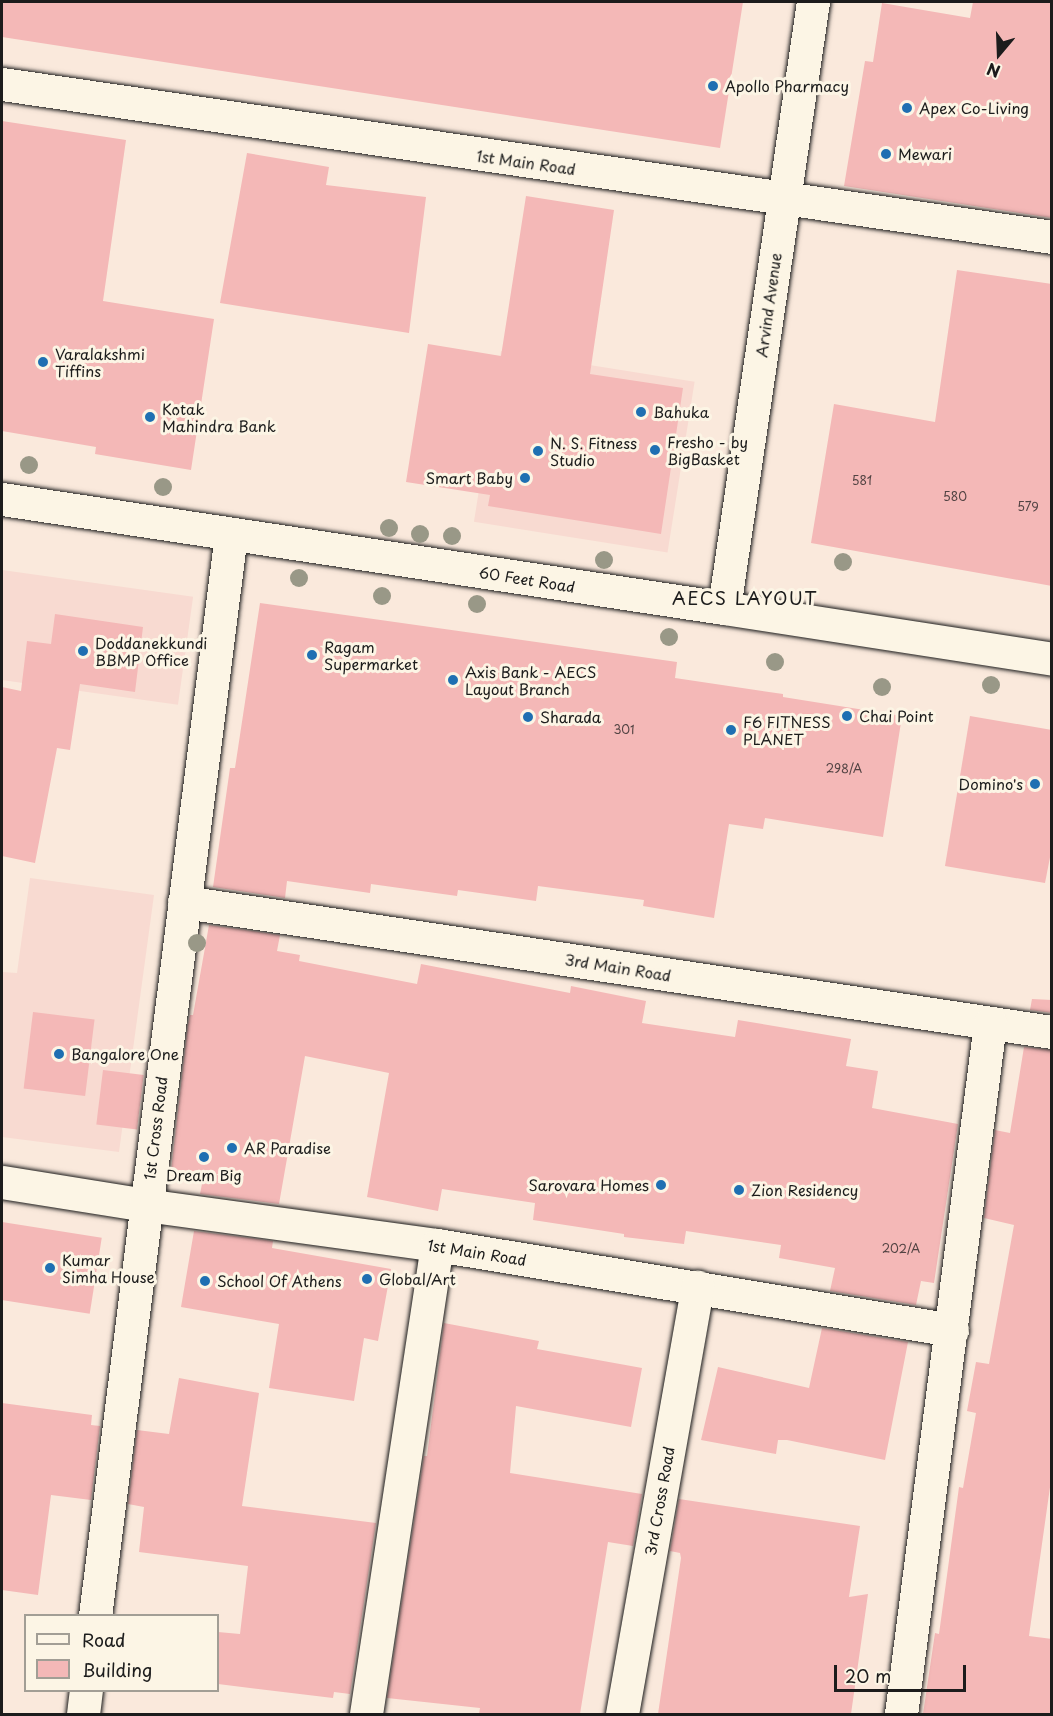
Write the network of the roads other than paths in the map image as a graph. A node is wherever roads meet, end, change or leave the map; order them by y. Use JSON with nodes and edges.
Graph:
{"nodes":[{"id":1,"x":813,"y":2,"type":"edge"},
{"id":2,"x":2,"y":84,"type":"edge"},
{"id":3,"x":783,"y":200,"type":"junction"},
{"id":4,"x":1052,"y":237,"type":"edge"},
{"id":5,"x":2,"y":498,"type":"edge"},
{"id":6,"x":231,"y":534,"type":"junction"},
{"id":7,"x":724,"y":608,"type":"junction"},
{"id":8,"x":1052,"y":659,"type":"edge"},
{"id":9,"x":184,"y":902,"type":"junction"},
{"id":10,"x":990,"y":1023,"type":"junction"},
{"id":11,"x":1052,"y":1032,"type":"edge"},
{"id":12,"x":2,"y":1182,"type":"edge"},
{"id":13,"x":145,"y":1205,"type":"junction"},
{"id":14,"x":437,"y":1245,"type":"junction"},
{"id":15,"x":697,"y":1287,"type":"junction"},
{"id":16,"x":952,"y":1330,"type":"junction"},
{"id":17,"x":95,"y":1614,"type":"edge"},
{"id":18,"x":86,"y":1692,"type":"edge"},
{"id":19,"x":83,"y":1714,"type":"edge"},
{"id":20,"x":366,"y":1714,"type":"edge"},
{"id":21,"x":622,"y":1714,"type":"edge"},
{"id":22,"x":901,"y":1714,"type":"edge"}],
"edges":[{"from":1,"to":3,"type":"street","name":"Arvind Avenue"},
{"from":2,"to":3,"type":"street","name":"1st Main Road"},
{"from":3,"to":4,"type":"street","name":"1st Main Road"},
{"from":3,"to":7,"type":"street","name":"Arvind Avenue"},
{"from":5,"to":6,"type":"street","name":"60 Feet Road"},
{"from":6,"to":7,"type":"street","name":"60 Feet Road"},
{"from":6,"to":9,"type":"street","name":"1st Cross Road"},
{"from":7,"to":8,"type":"street","name":"60 Feet Road"},
{"from":9,"to":10,"type":"street","name":"3rd Main Road"},
{"from":9,"to":13,"type":"street","name":"1st Cross Road"},
{"from":10,"to":11,"type":"street","name":"3rd Main Road"},
{"from":10,"to":16,"type":"street"},
{"from":12,"to":13,"type":"street","name":"1st Main Road"},
{"from":13,"to":14,"type":"street","name":"1st Main Road"},
{"from":13,"to":17,"type":"street","name":"1st Cross Road"},
{"from":14,"to":15,"type":"street","name":"1st Main Road"},
{"from":14,"to":20,"type":"street"},
{"from":15,"to":16,"type":"street","name":"1st Main Road"},
{"from":15,"to":21,"type":"street","name":"3rd Cross Road"},
{"from":16,"to":22,"type":"street"},
{"from":18,"to":19,"type":"street"}]}
